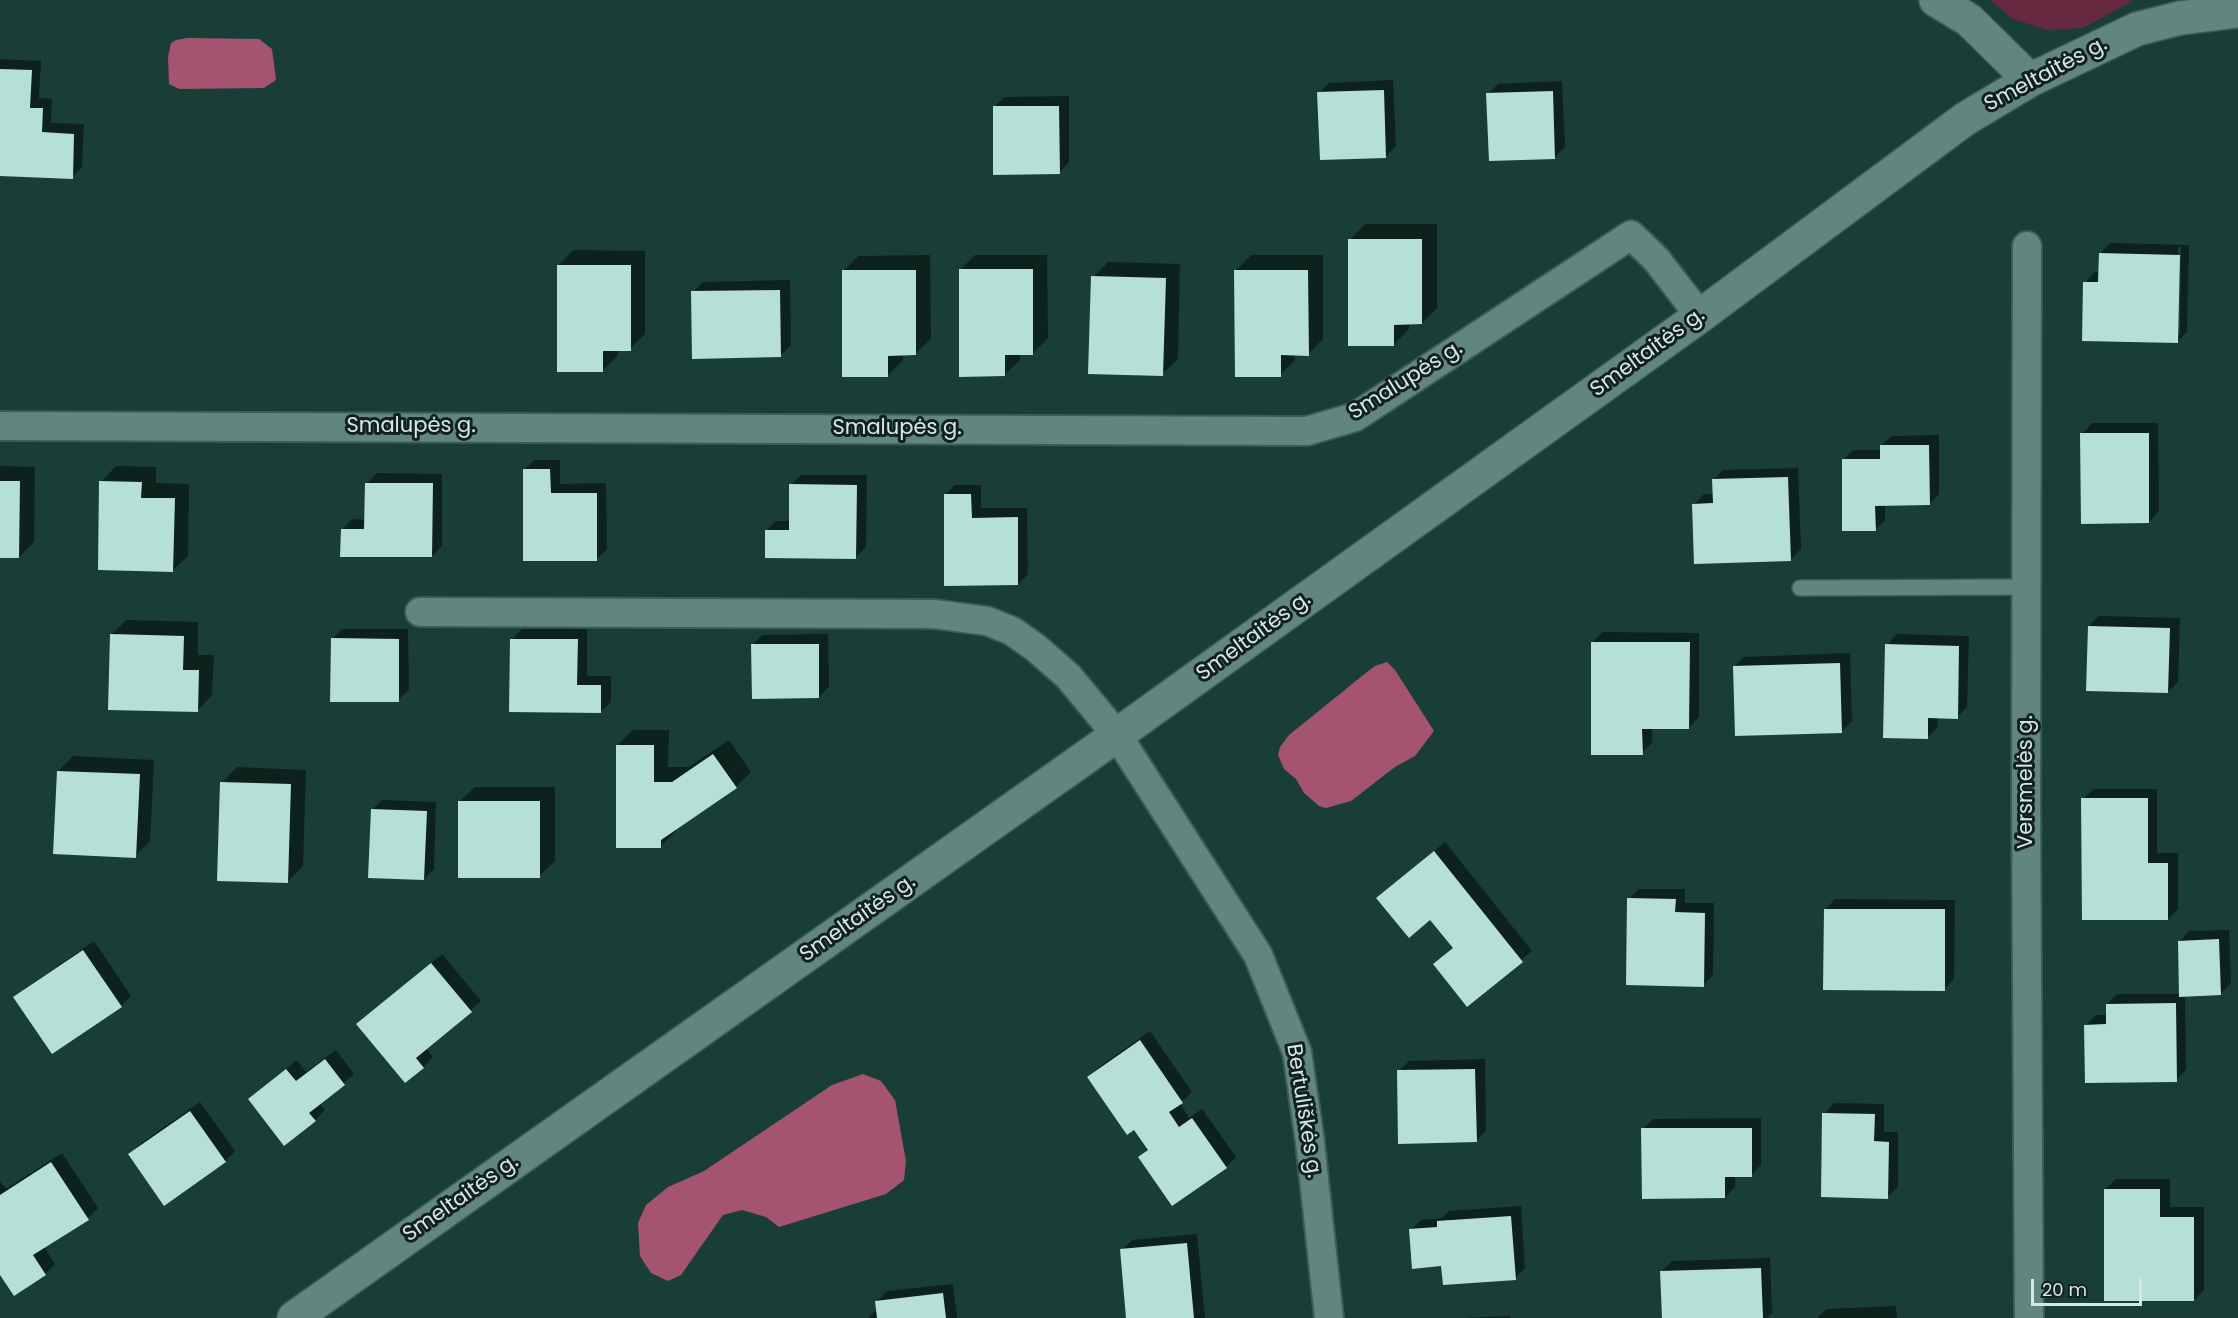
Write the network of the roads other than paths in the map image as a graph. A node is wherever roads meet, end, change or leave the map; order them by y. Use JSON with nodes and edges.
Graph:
{"nodes":[{"id":1,"x":1936,"y":0,"type":"edge"},
{"id":2,"x":2179,"y":9,"type":"edge"},
{"id":3,"x":2238,"y":11,"type":"edge"},
{"id":4,"x":2030,"y":80,"type":"junction"},
{"id":5,"x":2027,"y":246,"type":"dead end"},
{"id":6,"x":1700,"y":316,"type":"junction"},
{"id":7,"x":0,"y":426,"type":"edge"},
{"id":8,"x":2027,"y":587,"type":"junction"},
{"id":9,"x":1800,"y":588,"type":"dead end"},
{"id":10,"x":420,"y":612,"type":"dead end"},
{"id":11,"x":1117,"y":735,"type":"junction"},
{"id":12,"x":294,"y":1318,"type":"edge"},
{"id":13,"x":1329,"y":1318,"type":"edge"},
{"id":14,"x":2029,"y":1318,"type":"edge"}],
"edges":[{"from":1,"to":4,"type":"main road"},
{"from":2,"to":3,"type":"main road","name":"Smeltaitės g."},
{"from":2,"to":4,"type":"main road","name":"Smeltaitės g."},
{"from":4,"to":6,"type":"main road","name":"Smeltaitės g."},
{"from":5,"to":8,"type":"street","name":"Versmelės g."},
{"from":6,"to":7,"type":"street","name":"Smalupės g."},
{"from":6,"to":11,"type":"main road","name":"Smeltaitės g."},
{"from":8,"to":9,"type":"lane"},
{"from":8,"to":14,"type":"street","name":"Versmelės g."},
{"from":10,"to":11,"type":"street"},
{"from":11,"to":12,"type":"main road","name":"Smeltaitės g."},
{"from":11,"to":13,"type":"street","name":"Bertuliškės g."}]}
